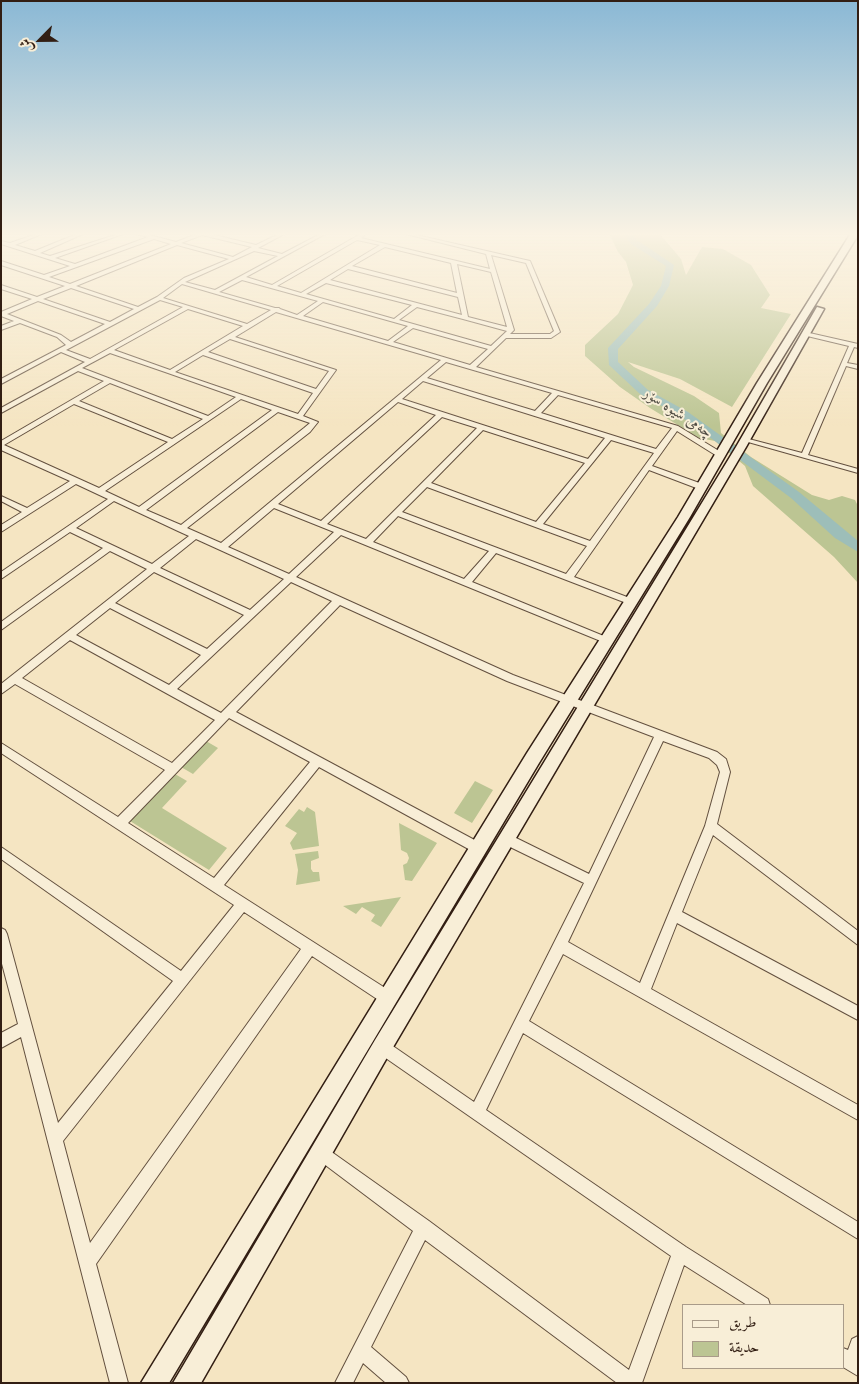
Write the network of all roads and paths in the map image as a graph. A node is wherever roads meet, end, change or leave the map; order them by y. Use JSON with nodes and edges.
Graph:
{"nodes":[{"id":1,"x":29,"y":298,"type":"edge"},
{"id":2,"x":42,"y":298,"type":"edge"},
{"id":3,"x":106,"y":298,"type":"edge"},
{"id":4,"x":159,"y":298,"type":"joint"},
{"id":5,"x":238,"y":298,"type":"edge"},
{"id":6,"x":316,"y":298,"type":"edge"},
{"id":7,"x":388,"y":298,"type":"edge"},
{"id":8,"x":461,"y":298,"type":"edge"},
{"id":9,"x":501,"y":298,"type":"edge"},
{"id":10,"x":543,"y":298,"type":"edge"},
{"id":11,"x":821,"y":298,"type":"edge"},
{"id":12,"x":822,"y":298,"type":"edge"},
{"id":13,"x":36,"y":300,"type":"junction"},
{"id":14,"x":324,"y":300,"type":"junction"},
{"id":15,"x":416,"y":305,"type":"junction"},
{"id":16,"x":188,"y":307,"type":"junction"},
{"id":17,"x":140,"y":309,"type":"junction"},
{"id":18,"x":277,"y":310,"type":"junction"},
{"id":19,"x":2,"y":314,"type":"edge"},
{"id":20,"x":299,"y":316,"type":"junction"},
{"id":21,"x":465,"y":318,"type":"junction"},
{"id":22,"x":21,"y":320,"type":"junction"},
{"id":23,"x":396,"y":320,"type":"junction"},
{"id":24,"x":110,"y":324,"type":"junction"},
{"id":25,"x":413,"y":325,"type":"junction"},
{"id":26,"x":248,"y":326,"type":"junction"},
{"id":27,"x":1,"y":328,"type":"edge"},
{"id":28,"x":511,"y":330,"type":"junction"},
{"id":29,"x":805,"y":334,"type":"junction"},
{"id":30,"x":505,"y":336,"type":"junction"},
{"id":31,"x":230,"y":337,"type":"junction"},
{"id":32,"x":390,"y":342,"type":"junction"},
{"id":33,"x":70,"y":345,"type":"junction"},
{"id":34,"x":855,"y":345,"type":"edge"},
{"id":35,"x":492,"y":348,"type":"junction"},
{"id":36,"x":61,"y":350,"type":"junction"},
{"id":37,"x":110,"y":351,"type":"junction"},
{"id":38,"x":203,"y":353,"type":"junction"},
{"id":39,"x":446,"y":359,"type":"junction"},
{"id":40,"x":91,"y":362,"type":"junction"},
{"id":41,"x":844,"y":364,"type":"junction"},
{"id":42,"x":472,"y":367,"type":"junction"},
{"id":43,"x":858,"y":367,"type":"edge"},
{"id":44,"x":78,"y":369,"type":"junction"},
{"id":45,"x":170,"y":372,"type":"junction"},
{"id":46,"x":423,"y":379,"type":"junction"},
{"id":47,"x":109,"y":381,"type":"junction"},
{"id":48,"x":1,"y":382,"type":"edge"},
{"id":49,"x":317,"y":392,"type":"junction"},
{"id":50,"x":557,"y":392,"type":"junction"},
{"id":51,"x":240,"y":397,"type":"junction"},
{"id":52,"x":398,"y":400,"type":"junction"},
{"id":53,"x":75,"y":402,"type":"junction"},
{"id":54,"x":277,"y":410,"type":"junction"},
{"id":55,"x":1,"y":411,"type":"edge"},
{"id":56,"x":441,"y":414,"type":"junction"},
{"id":57,"x":536,"y":414,"type":"junction"},
{"id":58,"x":300,"y":416,"type":"junction"},
{"id":59,"x":208,"y":418,"type":"junction"},
{"id":60,"x":482,"y":427,"type":"junction"},
{"id":61,"x":676,"y":427,"type":"junction"},
{"id":62,"x":610,"y":437,"type":"junction"},
{"id":63,"x":173,"y":442,"type":"junction"},
{"id":64,"x":1,"y":446,"type":"edge"},
{"id":65,"x":732,"y":448,"type":"junction"},
{"id":66,"x":658,"y":452,"type":"junction"},
{"id":67,"x":804,"y":456,"type":"junction"},
{"id":68,"x":590,"y":462,"type":"junction"},
{"id":69,"x":647,"y":467,"type":"junction"},
{"id":70,"x":858,"y":470,"type":"edge"},
{"id":71,"x":75,"y":481,"type":"junction"},
{"id":72,"x":425,"y":484,"type":"junction"},
{"id":73,"x":702,"y":486,"type":"junction"},
{"id":74,"x":99,"y":492,"type":"junction"},
{"id":75,"x":1,"y":498,"type":"edge"},
{"id":76,"x":114,"y":498,"type":"junction"},
{"id":77,"x":272,"y":504,"type":"junction"},
{"id":78,"x":140,"y":510,"type":"junction"},
{"id":79,"x":28,"y":512,"type":"junction"},
{"id":80,"x":397,"y":513,"type":"junction"},
{"id":81,"x":322,"y":524,"type":"junction"},
{"id":82,"x":538,"y":525,"type":"junction"},
{"id":83,"x":70,"y":528,"type":"junction"},
{"id":84,"x":180,"y":528,"type":"junction"},
{"id":85,"x":1,"y":529,"type":"edge"},
{"id":86,"x":340,"y":531,"type":"junction"},
{"id":87,"x":195,"y":535,"type":"junction"},
{"id":88,"x":367,"y":543,"type":"junction"},
{"id":89,"x":592,"y":544,"type":"junction"},
{"id":90,"x":222,"y":547,"type":"junction"},
{"id":91,"x":109,"y":548,"type":"junction"},
{"id":92,"x":494,"y":550,"type":"junction"},
{"id":93,"x":154,"y":568,"type":"junction"},
{"id":94,"x":1,"y":576,"type":"edge"},
{"id":95,"x":289,"y":578,"type":"junction"},
{"id":96,"x":568,"y":578,"type":"junction"},
{"id":97,"x":466,"y":583,"type":"junction"},
{"id":98,"x":340,"y":600,"type":"junction"},
{"id":99,"x":632,"y":602,"type":"junction"},
{"id":100,"x":109,"y":604,"type":"junction"},
{"id":101,"x":250,"y":614,"type":"junction"},
{"id":102,"x":1,"y":627,"type":"edge"},
{"id":103,"x":69,"y":636,"type":"junction"},
{"id":104,"x":608,"y":641,"type":"junction"},
{"id":105,"x":208,"y":654,"type":"junction"},
{"id":106,"x":15,"y":678,"type":"junction"},
{"id":107,"x":1,"y":690,"type":"edge"},
{"id":108,"x":170,"y":690,"type":"junction"},
{"id":109,"x":577,"y":704,"type":"junction"},
{"id":110,"x":226,"y":716,"type":"junction"},
{"id":111,"x":661,"y":734,"type":"junction"},
{"id":112,"x":1,"y":747,"type":"edge"},
{"id":113,"x":318,"y":761,"type":"junction"},
{"id":114,"x":173,"y":769,"type":"junction"},
{"id":115,"x":119,"y":824,"type":"junction"},
{"id":116,"x":711,"y":826,"type":"junction"},
{"id":117,"x":506,"y":839,"type":"junction"},
{"id":118,"x":478,"y":848,"type":"junction"},
{"id":119,"x":1,"y":852,"type":"edge"},
{"id":120,"x":592,"y":881,"type":"junction"},
{"id":121,"x":215,"y":886,"type":"junction"},
{"id":122,"x":243,"y":904,"type":"junction"},
{"id":123,"x":675,"y":915,"type":"junction"},
{"id":124,"x":1,"y":934,"type":"edge"},
{"id":125,"x":858,"y":939,"type":"edge"},
{"id":126,"x":560,"y":945,"type":"junction"},
{"id":127,"x":310,"y":948,"type":"junction"},
{"id":128,"x":183,"y":980,"type":"junction"},
{"id":129,"x":643,"y":991,"type":"junction"},
{"id":130,"x":388,"y":998,"type":"junction"},
{"id":131,"x":858,"y":1013,"type":"edge"},
{"id":132,"x":521,"y":1024,"type":"junction"},
{"id":133,"x":26,"y":1027,"type":"junction"},
{"id":134,"x":1,"y":1040,"type":"edge"},
{"id":135,"x":382,"y":1047,"type":"junction"},
{"id":136,"x":477,"y":1112,"type":"junction"},
{"id":137,"x":858,"y":1113,"type":"edge"},
{"id":138,"x":55,"y":1139,"type":"junction"},
{"id":139,"x":321,"y":1153,"type":"junction"},
{"id":140,"x":423,"y":1227,"type":"junction"},
{"id":141,"x":858,"y":1230,"type":"edge"},
{"id":142,"x":680,"y":1253,"type":"junction"},
{"id":143,"x":87,"y":1262,"type":"junction"},
{"id":144,"x":760,"y":1304,"type":"edge"},
{"id":145,"x":858,"y":1345,"type":"edge"},
{"id":146,"x":361,"y":1350,"type":"junction"},
{"id":147,"x":851,"y":1363,"type":"edge"},
{"id":148,"x":119,"y":1383,"type":"edge"},
{"id":149,"x":154,"y":1383,"type":"edge"},
{"id":150,"x":186,"y":1383,"type":"edge"},
{"id":151,"x":344,"y":1383,"type":"edge"},
{"id":152,"x":400,"y":1383,"type":"edge"},
{"id":153,"x":632,"y":1383,"type":"edge"}],
"edges":[{"from":1,"to":13,"type":"street"},
{"from":2,"to":13,"type":"street"},
{"from":3,"to":17,"type":"street"},
{"from":4,"to":16,"type":"street"},
{"from":4,"to":17,"type":"street"},
{"from":5,"to":18,"type":"street"},
{"from":6,"to":14,"type":"street"},
{"from":7,"to":15,"type":"street"},
{"from":8,"to":21,"type":"street"},
{"from":9,"to":28,"type":"street"},
{"from":10,"to":30,"type":"street"},
{"from":11,"to":65,"type":"main road"},
{"from":12,"to":29,"type":"main road"},
{"from":13,"to":19,"type":"street"},
{"from":13,"to":24,"type":"street"},
{"from":14,"to":20,"type":"street"},
{"from":14,"to":23,"type":"street"},
{"from":15,"to":21,"type":"street"},
{"from":15,"to":23,"type":"street"},
{"from":16,"to":26,"type":"street"},
{"from":16,"to":37,"type":"street"},
{"from":17,"to":24,"type":"street"},
{"from":18,"to":20,"type":"street"},
{"from":18,"to":26,"type":"street"},
{"from":19,"to":22,"type":"street"},
{"from":20,"to":32,"type":"street"},
{"from":21,"to":28,"type":"street"},
{"from":22,"to":27,"type":"street"},
{"from":22,"to":33,"type":"street"},
{"from":23,"to":25,"type":"street"},
{"from":24,"to":33,"type":"street"},
{"from":25,"to":32,"type":"street"},
{"from":25,"to":35,"type":"street"},
{"from":26,"to":31,"type":"street"},
{"from":28,"to":30,"type":"street"},
{"from":29,"to":34,"type":"street"},
{"from":29,"to":65,"type":"main road"},
{"from":30,"to":35,"type":"street"},
{"from":31,"to":38,"type":"street"},
{"from":31,"to":49,"type":"street"},
{"from":32,"to":39,"type":"street"},
{"from":33,"to":36,"type":"street"},
{"from":34,"to":41,"type":"street"},
{"from":35,"to":42,"type":"street"},
{"from":36,"to":40,"type":"street"},
{"from":36,"to":48,"type":"street"},
{"from":37,"to":40,"type":"street"},
{"from":37,"to":45,"type":"street"},
{"from":38,"to":45,"type":"street"},
{"from":38,"to":49,"type":"street"},
{"from":39,"to":42,"type":"street"},
{"from":39,"to":46,"type":"street"},
{"from":40,"to":44,"type":"street"},
{"from":41,"to":43,"type":"street"},
{"from":41,"to":67,"type":"street"},
{"from":42,"to":50,"type":"street"},
{"from":44,"to":47,"type":"street"},
{"from":44,"to":55,"type":"street"},
{"from":45,"to":51,"type":"street"},
{"from":46,"to":52,"type":"street"},
{"from":46,"to":57,"type":"street"},
{"from":47,"to":53,"type":"street"},
{"from":47,"to":59,"type":"street"},
{"from":49,"to":58,"type":"street"},
{"from":50,"to":57,"type":"street"},
{"from":50,"to":61,"type":"street"},
{"from":51,"to":54,"type":"street"},
{"from":51,"to":59,"type":"street"},
{"from":52,"to":56,"type":"street"},
{"from":52,"to":77,"type":"street"},
{"from":53,"to":63,"type":"street"},
{"from":53,"to":64,"type":"street"},
{"from":54,"to":58,"type":"street"},
{"from":54,"to":78,"type":"street"},
{"from":56,"to":60,"type":"street"},
{"from":56,"to":81,"type":"street"},
{"from":57,"to":62,"type":"street"},
{"from":58,"to":84,"type":"street"},
{"from":59,"to":63,"type":"street"},
{"from":60,"to":68,"type":"street"},
{"from":60,"to":72,"type":"street"},
{"from":61,"to":65,"type":"street"},
{"from":61,"to":66,"type":"street"},
{"from":62,"to":66,"type":"street"},
{"from":62,"to":68,"type":"street"},
{"from":63,"to":74,"type":"street"},
{"from":64,"to":71,"type":"street"},
{"from":65,"to":67,"type":"street"},
{"from":65,"to":73,"type":"main road"},
{"from":65,"to":109,"type":"main road"},
{"from":66,"to":69,"type":"street"},
{"from":67,"to":70,"type":"street"},
{"from":68,"to":82,"type":"street"},
{"from":69,"to":73,"type":"street"},
{"from":69,"to":89,"type":"street"},
{"from":71,"to":74,"type":"street"},
{"from":71,"to":79,"type":"street"},
{"from":72,"to":80,"type":"street"},
{"from":72,"to":82,"type":"street"},
{"from":73,"to":99,"type":"main road"},
{"from":74,"to":76,"type":"street"},
{"from":75,"to":79,"type":"street"},
{"from":76,"to":78,"type":"street"},
{"from":76,"to":83,"type":"street"},
{"from":77,"to":81,"type":"street"},
{"from":77,"to":90,"type":"street"},
{"from":78,"to":84,"type":"street"},
{"from":79,"to":85,"type":"street"},
{"from":80,"to":88,"type":"street"},
{"from":80,"to":92,"type":"street"},
{"from":81,"to":86,"type":"street"},
{"from":82,"to":89,"type":"street"},
{"from":83,"to":91,"type":"street"},
{"from":83,"to":94,"type":"street"},
{"from":84,"to":87,"type":"street"},
{"from":86,"to":88,"type":"street"},
{"from":86,"to":95,"type":"street"},
{"from":87,"to":90,"type":"street"},
{"from":87,"to":93,"type":"street"},
{"from":88,"to":97,"type":"street"},
{"from":89,"to":96,"type":"street"},
{"from":90,"to":95,"type":"street"},
{"from":91,"to":93,"type":"street"},
{"from":91,"to":102,"type":"street"},
{"from":92,"to":96,"type":"street"},
{"from":92,"to":97,"type":"street"},
{"from":93,"to":100,"type":"street"},
{"from":93,"to":101,"type":"street"},
{"from":95,"to":98,"type":"street"},
{"from":95,"to":101,"type":"street"},
{"from":96,"to":99,"type":"street"},
{"from":97,"to":104,"type":"street"},
{"from":98,"to":109,"type":"street"},
{"from":98,"to":110,"type":"street"},
{"from":99,"to":104,"type":"main road"},
{"from":100,"to":103,"type":"street"},
{"from":100,"to":105,"type":"street"},
{"from":101,"to":105,"type":"street"},
{"from":103,"to":106,"type":"street"},
{"from":103,"to":108,"type":"street"},
{"from":104,"to":109,"type":"main road"},
{"from":105,"to":108,"type":"street"},
{"from":106,"to":107,"type":"street"},
{"from":106,"to":114,"type":"street"},
{"from":108,"to":110,"type":"street"},
{"from":109,"to":111,"type":"street"},
{"from":109,"to":117,"type":"main road"},
{"from":109,"to":118,"type":"main road"},
{"from":110,"to":113,"type":"street"},
{"from":110,"to":114,"type":"street"},
{"from":111,"to":116,"type":"street"},
{"from":111,"to":120,"type":"street"},
{"from":112,"to":115,"type":"street"},
{"from":113,"to":118,"type":"street"},
{"from":113,"to":121,"type":"street"},
{"from":114,"to":115,"type":"street"},
{"from":115,"to":121,"type":"street"},
{"from":116,"to":123,"type":"street"},
{"from":116,"to":125,"type":"street"},
{"from":117,"to":120,"type":"street"},
{"from":117,"to":135,"type":"main road"},
{"from":118,"to":130,"type":"main road"},
{"from":119,"to":128,"type":"street"},
{"from":120,"to":126,"type":"street"},
{"from":121,"to":122,"type":"street"},
{"from":122,"to":127,"type":"street"},
{"from":122,"to":128,"type":"street"},
{"from":123,"to":129,"type":"street"},
{"from":123,"to":131,"type":"street"},
{"from":124,"to":133,"type":"street"},
{"from":126,"to":129,"type":"street"},
{"from":126,"to":132,"type":"street"},
{"from":127,"to":130,"type":"street"},
{"from":127,"to":143,"type":"street"},
{"from":128,"to":138,"type":"street"},
{"from":129,"to":137,"type":"street"},
{"from":130,"to":149,"type":"main road"},
{"from":132,"to":136,"type":"street"},
{"from":132,"to":141,"type":"street"},
{"from":133,"to":134,"type":"street"},
{"from":133,"to":138,"type":"street"},
{"from":135,"to":136,"type":"street"},
{"from":135,"to":139,"type":"main road"},
{"from":136,"to":142,"type":"street"},
{"from":138,"to":143,"type":"street"},
{"from":139,"to":140,"type":"street"},
{"from":139,"to":150,"type":"main road"},
{"from":140,"to":146,"type":"street"},
{"from":140,"to":153,"type":"street"},
{"from":142,"to":144,"type":"street"},
{"from":142,"to":153,"type":"street"},
{"from":143,"to":148,"type":"street"},
{"from":145,"to":147,"type":"street"},
{"from":146,"to":151,"type":"street"},
{"from":146,"to":152,"type":"street"}]}
